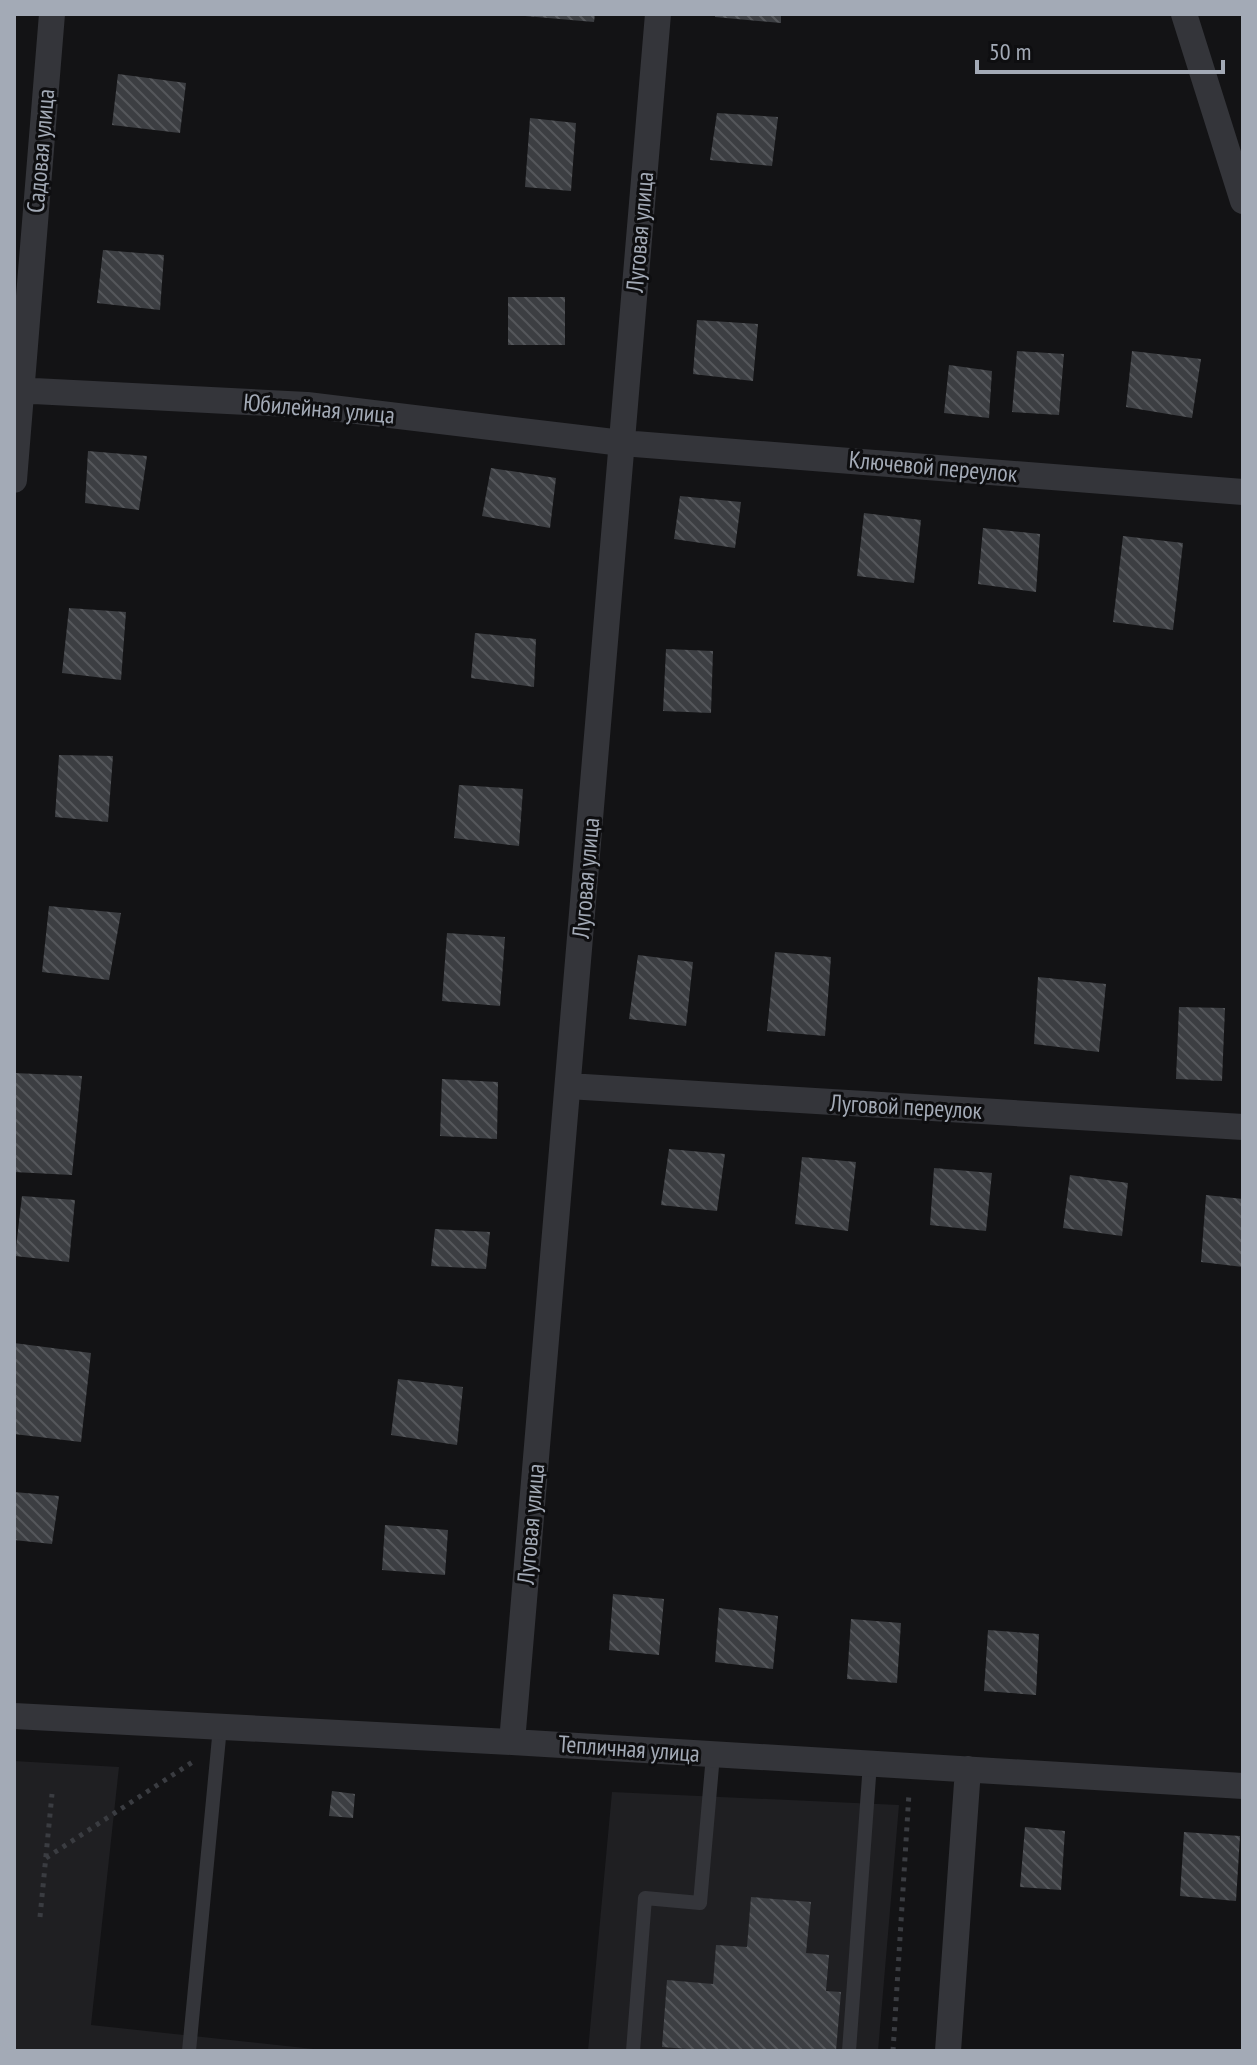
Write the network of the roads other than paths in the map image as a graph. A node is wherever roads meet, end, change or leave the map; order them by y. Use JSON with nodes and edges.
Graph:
{"nodes":[{"id":1,"x":52,"y":14,"type":"edge"},
{"id":2,"x":658,"y":14,"type":"edge"},
{"id":3,"x":1184,"y":14,"type":"edge"},
{"id":4,"x":1243,"y":201,"type":"edge"},
{"id":5,"x":18,"y":390,"type":"edge"},
{"id":6,"x":622,"y":443,"type":"junction"},
{"id":7,"x":14,"y":480,"type":"edge"},
{"id":8,"x":1243,"y":492,"type":"edge"},
{"id":9,"x":568,"y":1086,"type":"junction"},
{"id":10,"x":1243,"y":1127,"type":"edge"},
{"id":11,"x":14,"y":1716,"type":"edge"},
{"id":12,"x":220,"y":1736,"type":"junction"},
{"id":13,"x":512,"y":1742,"type":"junction"},
{"id":14,"x":713,"y":1755,"type":"junction"},
{"id":15,"x":870,"y":1763,"type":"junction"},
{"id":16,"x":968,"y":1769,"type":"junction"},
{"id":17,"x":1243,"y":1786,"type":"edge"},
{"id":18,"x":189,"y":2051,"type":"edge"},
{"id":19,"x":633,"y":2051,"type":"edge"},
{"id":20,"x":849,"y":2051,"type":"edge"},
{"id":21,"x":948,"y":2051,"type":"edge"}],
"edges":[{"from":1,"to":5,"type":"street","name":"Садовая улица"},
{"from":2,"to":6,"type":"street","name":"Луговая улица"},
{"from":3,"to":4,"type":"street"},
{"from":5,"to":6,"type":"street","name":"Юбилейная улица"},
{"from":5,"to":7,"type":"street","name":"Садовая улица"},
{"from":6,"to":8,"type":"street","name":"Ключевой переулок"},
{"from":6,"to":9,"type":"street","name":"Луговая улица"},
{"from":9,"to":10,"type":"street","name":"Луговой переулок"},
{"from":9,"to":13,"type":"street","name":"Луговая улица"},
{"from":11,"to":12,"type":"street","name":"Тепличная улица"},
{"from":12,"to":13,"type":"street","name":"Тепличная улица"},
{"from":12,"to":18,"type":"lane"},
{"from":13,"to":14,"type":"street","name":"Тепличная улица"},
{"from":14,"to":15,"type":"street","name":"Тепличная улица"},
{"from":14,"to":19,"type":"lane"},
{"from":15,"to":16,"type":"street","name":"Тепличная улица"},
{"from":15,"to":20,"type":"lane"},
{"from":16,"to":17,"type":"street","name":"Тепличная улица"},
{"from":16,"to":21,"type":"street"}]}
